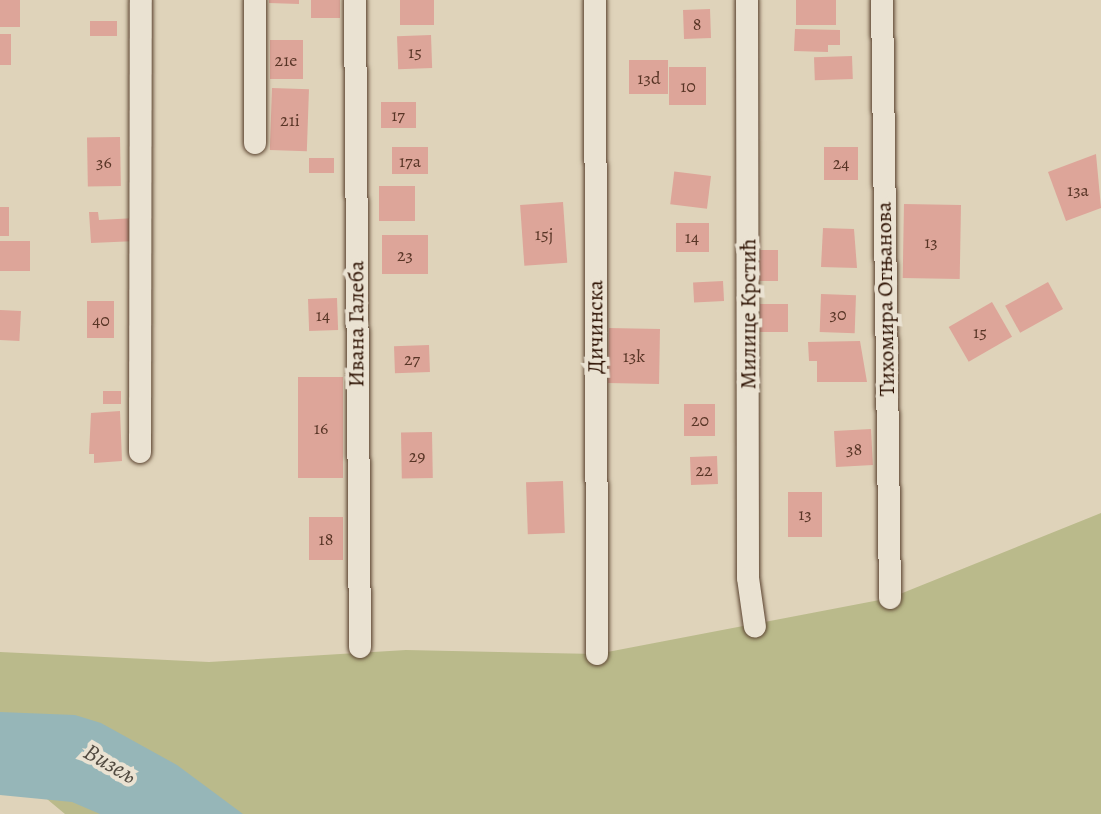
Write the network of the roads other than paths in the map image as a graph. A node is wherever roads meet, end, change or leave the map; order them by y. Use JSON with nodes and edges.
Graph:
{"nodes":[{"id":1,"x":141,"y":0,"type":"edge"},
{"id":2,"x":255,"y":0,"type":"edge"},
{"id":3,"x":355,"y":0,"type":"edge"},
{"id":4,"x":595,"y":0,"type":"edge"},
{"id":5,"x":747,"y":0,"type":"edge"},
{"id":6,"x":882,"y":0,"type":"edge"},
{"id":7,"x":255,"y":143,"type":"dead end"},
{"id":8,"x":140,"y":452,"type":"dead end"},
{"id":9,"x":890,"y":598,"type":"dead end"},
{"id":10,"x":755,"y":627,"type":"dead end"},
{"id":11,"x":360,"y":647,"type":"dead end"},
{"id":12,"x":597,"y":654,"type":"dead end"}],
"edges":[{"from":1,"to":8,"type":"street"},
{"from":2,"to":7,"type":"street"},
{"from":3,"to":11,"type":"street","name":"Ивана Галеба"},
{"from":4,"to":12,"type":"street","name":"Дичинска"},
{"from":5,"to":10,"type":"street","name":"Милице Крстић"},
{"from":6,"to":9,"type":"street","name":"Тихомира Огњанова"}]}
